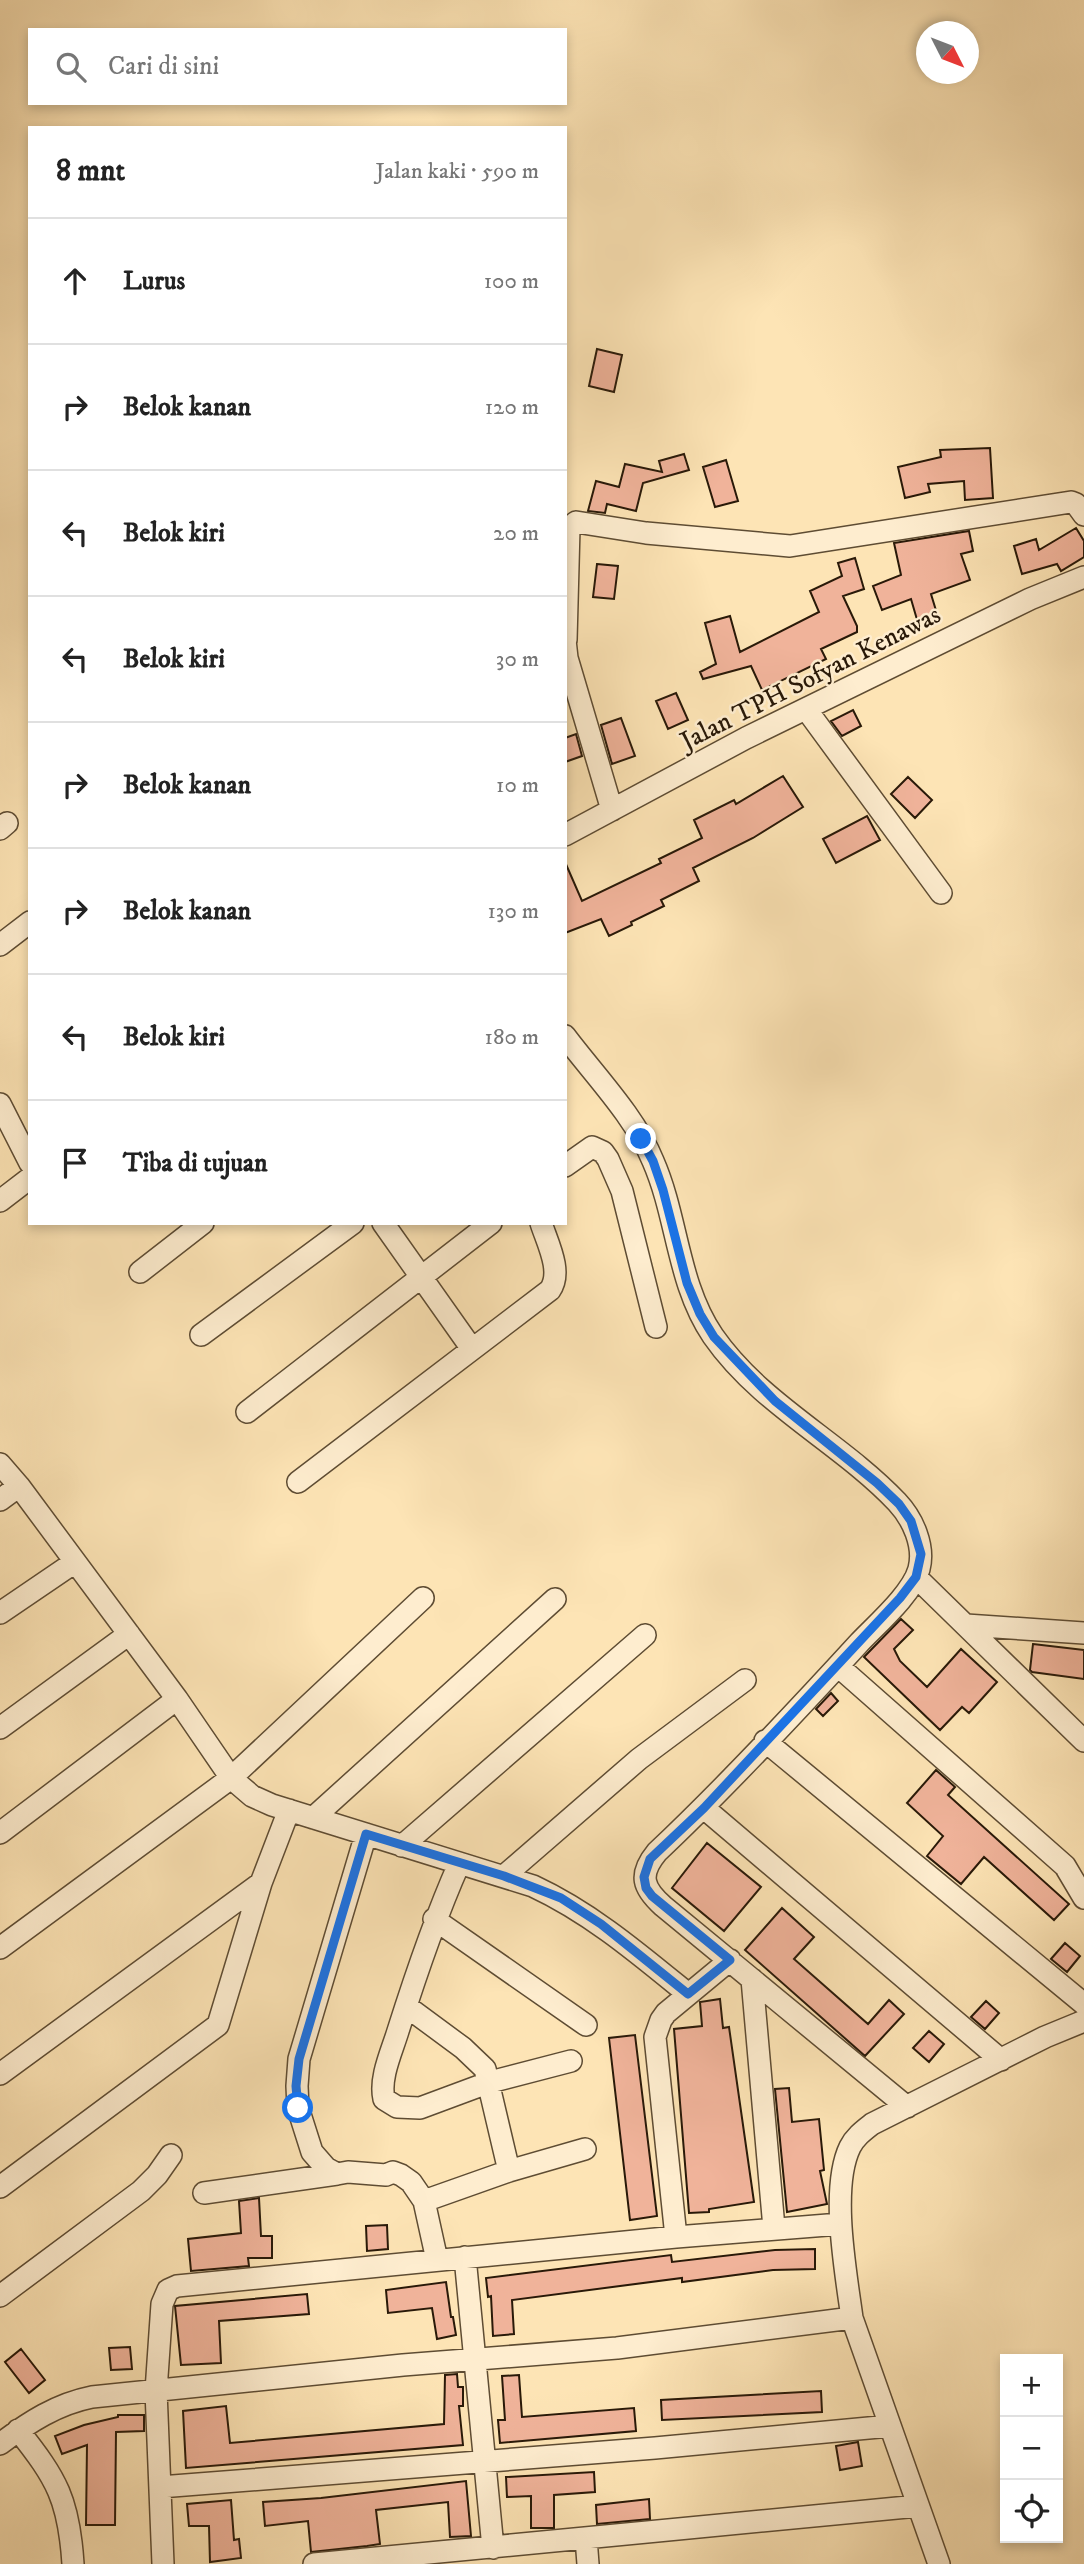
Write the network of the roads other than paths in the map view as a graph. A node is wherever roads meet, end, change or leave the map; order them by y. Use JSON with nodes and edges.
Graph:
{"nodes":[{"id":1,"x":1084,"y":515,"type":"edge"},
{"id":2,"x":1084,"y":577,"type":"edge"},
{"id":3,"x":567,"y":603,"type":"edge"},
{"id":4,"x":567,"y":657,"type":"edge"},
{"id":5,"x":806,"y":709,"type":"junction"},
{"id":6,"x":611,"y":810,"type":"junction"},
{"id":7,"x":567,"y":834,"type":"edge"},
{"id":8,"x":941,"y":893,"type":"dead end"},
{"id":9,"x":28,"y":924,"type":"edge"},
{"id":10,"x":0,"y":945,"type":"edge"},
{"id":11,"x":567,"y":1039,"type":"edge"},
{"id":12,"x":0,"y":1104,"type":"edge"},
{"id":13,"x":28,"y":1159,"type":"edge"},
{"id":14,"x":567,"y":1165,"type":"edge"},
{"id":15,"x":28,"y":1180,"type":"edge"},
{"id":16,"x":0,"y":1201,"type":"edge"},
{"id":17,"x":200,"y":1225,"type":"edge"},
{"id":18,"x":350,"y":1225,"type":"edge"},
{"id":19,"x":384,"y":1225,"type":"edge"},
{"id":20,"x":488,"y":1225,"type":"edge"},
{"id":21,"x":542,"y":1225,"type":"edge"},
{"id":22,"x":140,"y":1272,"type":"dead end"},
{"id":23,"x":422,"y":1278,"type":"junction"},
{"id":24,"x":656,"y":1327,"type":"dead end"},
{"id":25,"x":201,"y":1335,"type":"dead end"},
{"id":26,"x":472,"y":1349,"type":"junction"},
{"id":27,"x":247,"y":1412,"type":"dead end"},
{"id":28,"x":0,"y":1464,"type":"edge"},
{"id":29,"x":299,"y":1482,"type":"dead end"},
{"id":30,"x":19,"y":1486,"type":"junction"},
{"id":31,"x":0,"y":1500,"type":"edge"},
{"id":32,"x":75,"y":1562,"type":"junction"},
{"id":33,"x":916,"y":1577,"type":"junction"},
{"id":34,"x":423,"y":1598,"type":"dead end"},
{"id":35,"x":555,"y":1599,"type":"dead end"},
{"id":36,"x":0,"y":1612,"type":"edge"},
{"id":37,"x":966,"y":1625,"type":"junction"},
{"id":38,"x":1084,"y":1633,"type":"edge"},
{"id":39,"x":129,"y":1634,"type":"junction"},
{"id":40,"x":645,"y":1634,"type":"dead end"},
{"id":41,"x":838,"y":1666,"type":"junction"},
{"id":42,"x":745,"y":1679,"type":"dead end"},
{"id":43,"x":177,"y":1699,"type":"junction"},
{"id":44,"x":0,"y":1728,"type":"edge"},
{"id":45,"x":765,"y":1741,"type":"junction"},
{"id":46,"x":1084,"y":1741,"type":"edge"},
{"id":47,"x":231,"y":1777,"type":"junction"},
{"id":48,"x":704,"y":1808,"type":"junction"},
{"id":49,"x":289,"y":1810,"type":"junction"},
{"id":50,"x":313,"y":1818,"type":"junction"},
{"id":51,"x":0,"y":1833,"type":"edge"},
{"id":52,"x":366,"y":1834,"type":"junction"},
{"id":53,"x":402,"y":1846,"type":"junction"},
{"id":54,"x":459,"y":1864,"type":"junction"},
{"id":55,"x":504,"y":1876,"type":"junction"},
{"id":56,"x":261,"y":1883,"type":"junction"},
{"id":57,"x":1084,"y":1898,"type":"edge"},
{"id":58,"x":434,"y":1919,"type":"junction"},
{"id":59,"x":0,"y":1948,"type":"edge"},
{"id":60,"x":730,"y":1960,"type":"junction"},
{"id":61,"x":752,"y":1979,"type":"junction"},
{"id":62,"x":688,"y":1994,"type":"junction"},
{"id":63,"x":1084,"y":2004,"type":"edge"},
{"id":64,"x":406,"y":2006,"type":"junction"},
{"id":65,"x":1084,"y":2021,"type":"edge"},
{"id":66,"x":586,"y":2025,"type":"dead end"},
{"id":67,"x":1001,"y":2060,"type":"junction"},
{"id":68,"x":571,"y":2061,"type":"dead end"},
{"id":69,"x":0,"y":2074,"type":"edge"},
{"id":70,"x":490,"y":2082,"type":"junction"},
{"id":71,"x":907,"y":2107,"type":"junction"},
{"id":72,"x":585,"y":2149,"type":"dead end"},
{"id":73,"x":171,"y":2155,"type":"dead end"},
{"id":74,"x":509,"y":2171,"type":"junction"},
{"id":75,"x":337,"y":2174,"type":"junction"},
{"id":76,"x":0,"y":2187,"type":"edge"},
{"id":77,"x":204,"y":2193,"type":"dead end"},
{"id":78,"x":424,"y":2201,"type":"junction"},
{"id":79,"x":840,"y":2224,"type":"junction"},
{"id":80,"x":774,"y":2228,"type":"junction"},
{"id":81,"x":676,"y":2237,"type":"junction"},
{"id":82,"x":465,"y":2257,"type":"junction"},
{"id":83,"x":437,"y":2260,"type":"junction"},
{"id":84,"x":0,"y":2296,"type":"edge"},
{"id":85,"x":852,"y":2318,"type":"junction"},
{"id":86,"x":475,"y":2359,"type":"junction"},
{"id":87,"x":156,"y":2391,"type":"junction"},
{"id":88,"x":890,"y":2426,"type":"junction"},
{"id":89,"x":18,"y":2430,"type":"junction"},
{"id":90,"x":0,"y":2444,"type":"edge"},
{"id":91,"x":484,"y":2462,"type":"junction"},
{"id":92,"x":160,"y":2487,"type":"junction"},
{"id":93,"x":918,"y":2506,"type":"junction"},
{"id":94,"x":586,"y":2539,"type":"junction"},
{"id":95,"x":492,"y":2548,"type":"junction"},
{"id":96,"x":73,"y":2564,"type":"edge"},
{"id":97,"x":163,"y":2564,"type":"edge"},
{"id":98,"x":314,"y":2564,"type":"edge"},
{"id":99,"x":589,"y":2564,"type":"edge"},
{"id":100,"x":939,"y":2564,"type":"edge"}],
"edges":[{"from":1,"to":3,"type":"street"},
{"from":2,"to":5,"type":"street","name":"Jalan TPH Sofyan Kenawas"},
{"from":4,"to":6,"type":"street"},
{"from":5,"to":6,"type":"street","name":"Jalan TPH Sofyan Kenawas"},
{"from":5,"to":8,"type":"street"},
{"from":6,"to":7,"type":"street","name":"Jalan TPH Sofyan Kenawas"},
{"from":9,"to":10,"type":"street"},
{"from":11,"to":33,"type":"street"},
{"from":12,"to":13,"type":"street"},
{"from":14,"to":24,"type":"street"},
{"from":15,"to":16,"type":"street"},
{"from":17,"to":22,"type":"street"},
{"from":18,"to":25,"type":"street"},
{"from":19,"to":23,"type":"street"},
{"from":20,"to":23,"type":"street"},
{"from":21,"to":26,"type":"street"},
{"from":23,"to":26,"type":"street"},
{"from":23,"to":27,"type":"street"},
{"from":26,"to":29,"type":"street"},
{"from":28,"to":30,"type":"street"},
{"from":30,"to":31,"type":"street"},
{"from":30,"to":32,"type":"street"},
{"from":32,"to":36,"type":"street"},
{"from":32,"to":39,"type":"street"},
{"from":33,"to":37,"type":"street"},
{"from":33,"to":41,"type":"street"},
{"from":34,"to":47,"type":"street"},
{"from":35,"to":50,"type":"street"},
{"from":37,"to":38,"type":"street"},
{"from":37,"to":46,"type":"street"},
{"from":39,"to":43,"type":"street"},
{"from":39,"to":44,"type":"street"},
{"from":40,"to":53,"type":"street"},
{"from":41,"to":45,"type":"street"},
{"from":41,"to":57,"type":"street"},
{"from":42,"to":55,"type":"street"},
{"from":43,"to":47,"type":"street"},
{"from":43,"to":51,"type":"street"},
{"from":45,"to":48,"type":"street"},
{"from":45,"to":63,"type":"street"},
{"from":47,"to":49,"type":"street"},
{"from":47,"to":59,"type":"street"},
{"from":48,"to":60,"type":"street"},
{"from":48,"to":67,"type":"street"},
{"from":49,"to":50,"type":"street"},
{"from":49,"to":56,"type":"street"},
{"from":50,"to":52,"type":"street"},
{"from":52,"to":53,"type":"street"},
{"from":52,"to":75,"type":"street"},
{"from":53,"to":54,"type":"street"},
{"from":54,"to":55,"type":"street"},
{"from":54,"to":58,"type":"street"},
{"from":55,"to":62,"type":"street"},
{"from":56,"to":69,"type":"street"},
{"from":56,"to":76,"type":"street"},
{"from":58,"to":64,"type":"street"},
{"from":58,"to":66,"type":"street"},
{"from":60,"to":61,"type":"street"},
{"from":60,"to":62,"type":"street"},
{"from":61,"to":71,"type":"street"},
{"from":61,"to":80,"type":"street"},
{"from":62,"to":81,"type":"street"},
{"from":64,"to":70,"type":"street"},
{"from":64,"to":70,"type":"street"},
{"from":65,"to":67,"type":"street"},
{"from":67,"to":71,"type":"street"},
{"from":68,"to":70,"type":"street"},
{"from":70,"to":74,"type":"street"},
{"from":71,"to":79,"type":"street"},
{"from":72,"to":74,"type":"street"},
{"from":73,"to":84,"type":"street"},
{"from":74,"to":78,"type":"street"},
{"from":75,"to":77,"type":"street"},
{"from":75,"to":78,"type":"street"},
{"from":78,"to":83,"type":"street"},
{"from":79,"to":80,"type":"street"},
{"from":79,"to":85,"type":"street"},
{"from":80,"to":81,"type":"street"},
{"from":81,"to":82,"type":"street"},
{"from":82,"to":83,"type":"street"},
{"from":82,"to":86,"type":"street"},
{"from":83,"to":87,"type":"street"},
{"from":85,"to":86,"type":"street"},
{"from":85,"to":88,"type":"street"},
{"from":86,"to":87,"type":"street"},
{"from":86,"to":91,"type":"street"},
{"from":87,"to":89,"type":"street"},
{"from":87,"to":92,"type":"street"},
{"from":88,"to":91,"type":"street"},
{"from":88,"to":93,"type":"street"},
{"from":89,"to":90,"type":"street"},
{"from":89,"to":96,"type":"street"},
{"from":91,"to":92,"type":"street"},
{"from":91,"to":95,"type":"street"},
{"from":92,"to":97,"type":"street"},
{"from":93,"to":94,"type":"street"},
{"from":93,"to":100,"type":"street"},
{"from":94,"to":95,"type":"street"},
{"from":94,"to":99,"type":"street"},
{"from":95,"to":98,"type":"street"}]}
